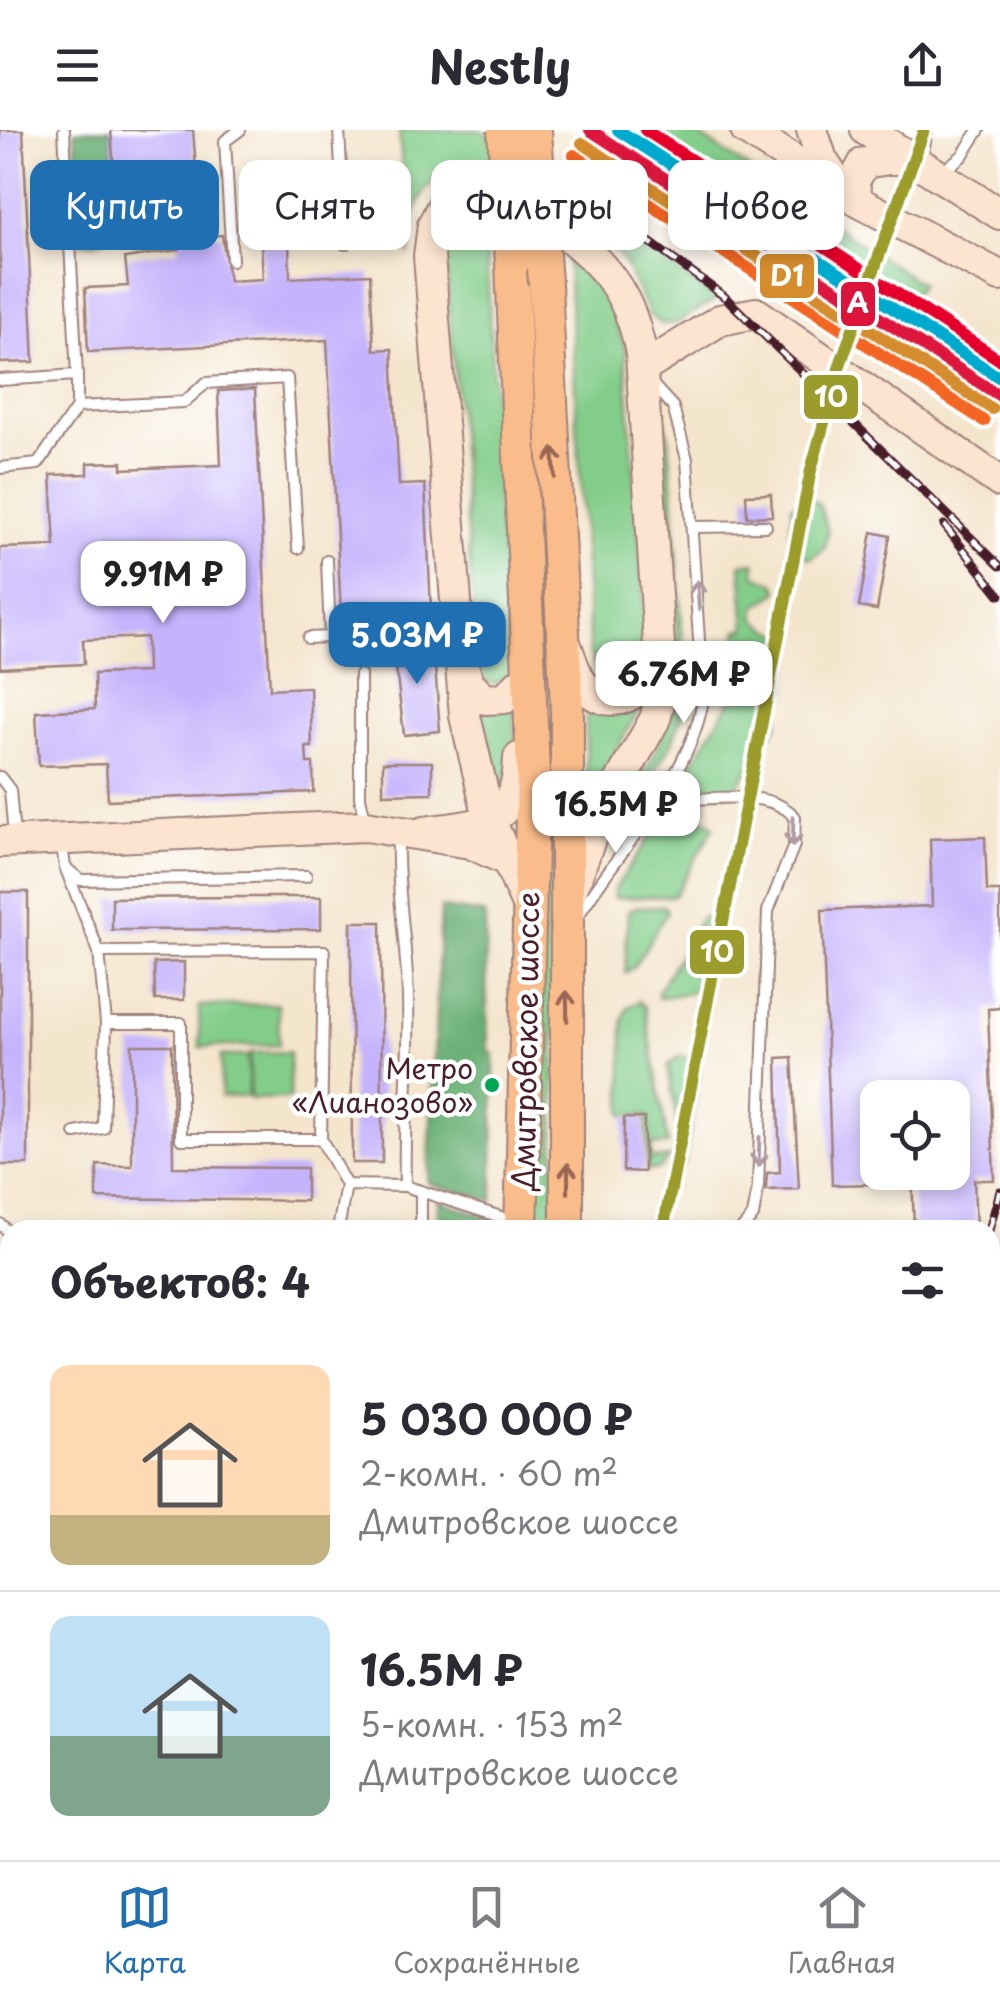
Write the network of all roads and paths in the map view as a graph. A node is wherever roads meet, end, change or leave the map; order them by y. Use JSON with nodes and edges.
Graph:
{"nodes":[{"id":1,"x":64,"y":130,"type":"edge"},
{"id":2,"x":240,"y":130,"type":"edge"},
{"id":3,"x":339,"y":130,"type":"edge"},
{"id":4,"x":504,"y":130,"type":"edge"},
{"id":5,"x":535,"y":130,"type":"edge"},
{"id":6,"x":746,"y":130,"type":"edge"},
{"id":7,"x":812,"y":130,"type":"edge"},
{"id":8,"x":867,"y":130,"type":"edge"},
{"id":9,"x":927,"y":130,"type":"edge"},
{"id":10,"x":979,"y":130,"type":"edge"},
{"id":11,"x":341,"y":160,"type":"edge"},
{"id":12,"x":930,"y":170,"type":"junction"},
{"id":13,"x":855,"y":199,"type":"junction"},
{"id":14,"x":1000,"y":214,"type":"edge"},
{"id":15,"x":232,"y":260,"type":"dead end"},
{"id":16,"x":504,"y":260,"type":"junction"},
{"id":17,"x":1000,"y":276,"type":"edge"},
{"id":18,"x":642,"y":369,"type":"junction"},
{"id":19,"x":77,"y":375,"type":"junction"},
{"id":20,"x":0,"y":380,"type":"edge"},
{"id":21,"x":77,"y":406,"type":"junction"},
{"id":22,"x":0,"y":468,"type":"edge"},
{"id":23,"x":1000,"y":482,"type":"edge"},
{"id":24,"x":766,"y":526,"type":"dead end"},
{"id":25,"x":693,"y":527,"type":"junction"},
{"id":26,"x":298,"y":548,"type":"dead end"},
{"id":27,"x":327,"y":561,"type":"dead end"},
{"id":28,"x":330,"y":636,"type":"junction"},
{"id":29,"x":308,"y":638,"type":"dead end"},
{"id":30,"x":662,"y":639,"type":"junction"},
{"id":31,"x":565,"y":642,"type":"junction"},
{"id":32,"x":460,"y":646,"type":"junction"},
{"id":33,"x":360,"y":676,"type":"dead end"},
{"id":34,"x":520,"y":683,"type":"junction"},
{"id":35,"x":0,"y":777,"type":"edge"},
{"id":36,"x":615,"y":788,"type":"junction"},
{"id":37,"x":656,"y":800,"type":"junction"},
{"id":38,"x":366,"y":826,"type":"junction"},
{"id":39,"x":492,"y":826,"type":"junction"},
{"id":40,"x":411,"y":831,"type":"junction"},
{"id":41,"x":532,"y":832,"type":"junction"},
{"id":42,"x":567,"y":833,"type":"junction"},
{"id":43,"x":7,"y":842,"type":"edge"},
{"id":44,"x":63,"y":853,"type":"junction"},
{"id":45,"x":508,"y":861,"type":"junction"},
{"id":46,"x":306,"y":876,"type":"dead end"},
{"id":47,"x":530,"y":912,"type":"junction"},
{"id":48,"x":567,"y":918,"type":"junction"},
{"id":49,"x":99,"y":952,"type":"junction"},
{"id":50,"x":106,"y":1023,"type":"junction"},
{"id":51,"x":76,"y":1133,"type":"dead end"},
{"id":52,"x":321,"y":1139,"type":"junction"},
{"id":53,"x":346,"y":1185,"type":"junction"},
{"id":54,"x":405,"y":1186,"type":"junction"},
{"id":55,"x":421,"y":1192,"type":"junction"},
{"id":56,"x":340,"y":1220,"type":"edge"},
{"id":57,"x":421,"y":1220,"type":"edge"},
{"id":58,"x":502,"y":1220,"type":"edge"},
{"id":59,"x":522,"y":1220,"type":"edge"},
{"id":60,"x":567,"y":1220,"type":"edge"},
{"id":61,"x":750,"y":1220,"type":"edge"}],
"edges":[{"from":1,"to":19,"type":"lane"},
{"from":2,"to":15,"type":"lane"},
{"from":3,"to":11,"type":"lane"},
{"from":4,"to":16,"type":"main road","name":"Дмитровское шоссе","bridge":true},
{"from":31,"to":5,"type":"main road","name":"Дмитровское шоссе","one_way":true,"bridge":true},
{"from":6,"to":13,"type":"street"},
{"from":7,"to":13,"type":"street"},
{"from":8,"to":12,"type":"street"},
{"from":9,"to":12,"type":"lane"},
{"from":10,"to":12,"type":"lane"},
{"from":12,"to":13,"type":"street"},
{"from":12,"to":14,"type":"street"},
{"from":13,"to":17,"type":"street"},
{"from":16,"to":34,"type":"street"},
{"from":16,"to":41,"type":"main road","name":"Дмитровское шоссе"},
{"from":18,"to":23,"type":"street"},
{"from":18,"to":25,"type":"lane"},
{"from":18,"to":30,"type":"street","name":"Дмитровское шоссе"},
{"from":18,"to":32,"type":"street","name":"Дмитровское шоссе"},
{"from":19,"to":20,"type":"lane"},
{"from":19,"to":21,"type":"lane"},
{"from":21,"to":22,"type":"lane"},
{"from":21,"to":26,"type":"lane"},
{"from":24,"to":25,"type":"lane"},
{"from":37,"to":25,"type":"lane","one_way":true},
{"from":27,"to":28,"type":"lane"},
{"from":28,"to":29,"type":"lane"},
{"from":28,"to":32,"type":"lane"},
{"from":30,"to":31,"type":"street","name":"Дмитровское шоссе"},
{"from":30,"to":36,"type":"street","name":"Дмитровское шоссе"},
{"from":31,"to":42,"type":"main road","name":"Дмитровское шоссе"},
{"from":32,"to":34,"type":"street"},
{"from":32,"to":39,"type":"street"},
{"from":33,"to":38,"type":"lane"},
{"from":34,"to":39,"type":"street"},
{"from":35,"to":43,"type":"lane"},
{"from":36,"to":37,"type":"lane"},
{"from":36,"to":48,"type":"street","name":"Дмитровское шоссе"},
{"from":37,"to":48,"type":"lane"},
{"from":37,"to":61,"type":"lane","one_way":true},
{"from":38,"to":40,"type":"street"},
{"from":38,"to":44,"type":"street"},
{"from":39,"to":40,"type":"street"},
{"from":39,"to":41,"type":"lane"},
{"from":39,"to":45,"type":"street"},
{"from":40,"to":45,"type":"street"},
{"from":40,"to":54,"type":"lane"},
{"from":41,"to":42,"type":"lane"},
{"from":41,"to":47,"type":"main road","name":"Дмитровское шоссе"},
{"from":42,"to":48,"type":"main road","name":"Дмитровское шоссе"},
{"from":43,"to":44,"type":"street"},
{"from":44,"to":46,"type":"lane"},
{"from":44,"to":49,"type":"lane"},
{"from":45,"to":47,"type":"street"},
{"from":47,"to":59,"type":"main road","name":"Дмитровское шоссе"},
{"from":60,"to":48,"type":"main road","name":"Дмитровское шоссе","one_way":true},
{"from":49,"to":50,"type":"lane"},
{"from":49,"to":52,"type":"lane"},
{"from":50,"to":51,"type":"lane"},
{"from":50,"to":52,"type":"lane"},
{"from":52,"to":53,"type":"lane"},
{"from":53,"to":54,"type":"lane"},
{"from":53,"to":56,"type":"lane"},
{"from":54,"to":55,"type":"lane"},
{"from":55,"to":57,"type":"lane"},
{"from":55,"to":58,"type":"lane"}]}
